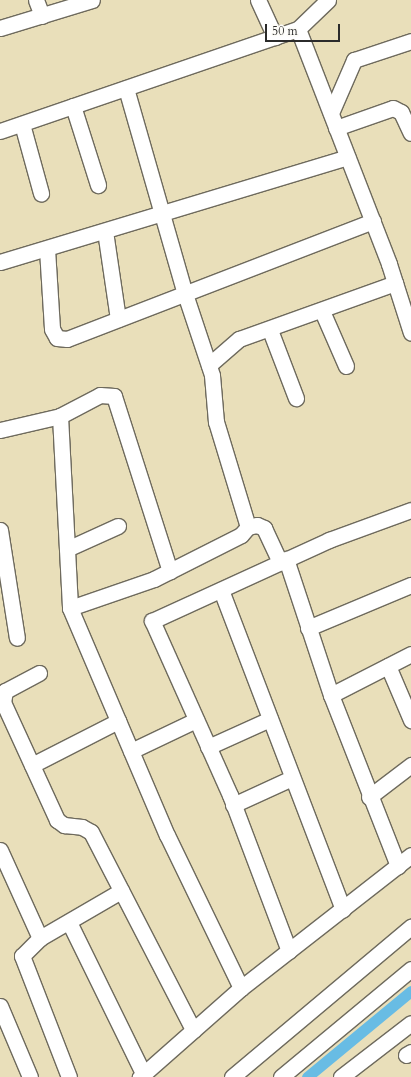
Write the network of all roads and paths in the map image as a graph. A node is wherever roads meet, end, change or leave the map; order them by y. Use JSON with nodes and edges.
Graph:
{"nodes":[{"id":1,"x":36,"y":0,"type":"edge"},
{"id":2,"x":92,"y":0,"type":"edge"},
{"id":3,"x":258,"y":0,"type":"edge"},
{"id":4,"x":328,"y":0,"type":"edge"},
{"id":5,"x":42,"y":16,"type":"junction"},
{"id":6,"x":0,"y":28,"type":"edge"},
{"id":7,"x":298,"y":29,"type":"junction"},
{"id":8,"x":275,"y":37,"type":"junction"},
{"id":9,"x":411,"y":41,"type":"edge"},
{"id":10,"x":126,"y":88,"type":"junction"},
{"id":11,"x":73,"y":106,"type":"junction"},
{"id":12,"x":331,"y":113,"type":"junction"},
{"id":13,"x":22,"y":124,"type":"junction"},
{"id":14,"x":336,"y":128,"type":"junction"},
{"id":15,"x":0,"y":131,"type":"edge"},
{"id":16,"x":411,"y":133,"type":"edge"},
{"id":17,"x":348,"y":157,"type":"junction"},
{"id":18,"x":98,"y":185,"type":"dead end"},
{"id":19,"x":41,"y":193,"type":"dead end"},
{"id":20,"x":162,"y":214,"type":"junction"},
{"id":21,"x":372,"y":221,"type":"junction"},
{"id":22,"x":105,"y":231,"type":"junction"},
{"id":23,"x":47,"y":249,"type":"junction"},
{"id":24,"x":0,"y":262,"type":"edge"},
{"id":25,"x":395,"y":283,"type":"junction"},
{"id":26,"x":185,"y":294,"type":"junction"},
{"id":27,"x":406,"y":299,"type":"edge"},
{"id":28,"x":322,"y":311,"type":"junction"},
{"id":29,"x":118,"y":319,"type":"junction"},
{"id":30,"x":270,"y":330,"type":"junction"},
{"id":31,"x":411,"y":333,"type":"edge"},
{"id":32,"x":209,"y":365,"type":"junction"},
{"id":33,"x":346,"y":366,"type":"dead end"},
{"id":34,"x":296,"y":398,"type":"dead end"},
{"id":35,"x":60,"y":416,"type":"junction"},
{"id":36,"x":0,"y":430,"type":"edge"},
{"id":37,"x":411,"y":510,"type":"edge"},
{"id":38,"x":118,"y":526,"type":"dead end"},
{"id":39,"x":248,"y":527,"type":"junction"},
{"id":40,"x":0,"y":530,"type":"edge"},
{"id":41,"x":67,"y":549,"type":"junction"},
{"id":42,"x":283,"y":561,"type":"junction"},
{"id":43,"x":170,"y":571,"type":"junction"},
{"id":44,"x":411,"y":584,"type":"edge"},
{"id":45,"x":221,"y":590,"type":"junction"},
{"id":46,"x":70,"y":608,"type":"junction"},
{"id":47,"x":308,"y":628,"type":"junction"},
{"id":48,"x":17,"y":638,"type":"dead end"},
{"id":49,"x":411,"y":654,"type":"edge"},
{"id":50,"x":388,"y":666,"type":"junction"},
{"id":51,"x":39,"y":673,"type":"dead end"},
{"id":52,"x":331,"y":695,"type":"junction"},
{"id":53,"x":270,"y":719,"type":"junction"},
{"id":54,"x":118,"y":720,"type":"junction"},
{"id":55,"x":196,"y":720,"type":"junction"},
{"id":56,"x":411,"y":720,"type":"edge"},
{"id":57,"x":208,"y":747,"type":"junction"},
{"id":58,"x":131,"y":751,"type":"junction"},
{"id":59,"x":32,"y":764,"type":"junction"},
{"id":60,"x":411,"y":765,"type":"edge"},
{"id":61,"x":292,"y":778,"type":"junction"},
{"id":62,"x":369,"y":796,"type":"junction"},
{"id":63,"x":233,"y":805,"type":"junction"},
{"id":64,"x":0,"y":850,"type":"edge"},
{"id":65,"x":411,"y":855,"type":"edge"},
{"id":66,"x":398,"y":866,"type":"junction"},
{"id":67,"x":121,"y":891,"type":"junction"},
{"id":68,"x":343,"y":909,"type":"junction"},
{"id":69,"x":69,"y":922,"type":"junction"},
{"id":70,"x":411,"y":927,"type":"edge"},
{"id":71,"x":40,"y":938,"type":"junction"},
{"id":72,"x":289,"y":951,"type":"junction"},
{"id":73,"x":411,"y":969,"type":"edge"},
{"id":74,"x":241,"y":988,"type":"junction"},
{"id":75,"x":0,"y":1006,"type":"edge"},
{"id":76,"x":411,"y":1023,"type":"edge"},
{"id":77,"x":193,"y":1030,"type":"junction"},
{"id":78,"x":141,"y":1075,"type":"edge"},
{"id":79,"x":30,"y":1077,"type":"edge"},
{"id":80,"x":69,"y":1077,"type":"edge"},
{"id":81,"x":232,"y":1077,"type":"edge"},
{"id":82,"x":281,"y":1077,"type":"edge"},
{"id":83,"x":341,"y":1077,"type":"edge"}],
"edges":[{"from":1,"to":5,"type":"street"},
{"from":2,"to":5,"type":"street"},
{"from":3,"to":8,"type":"street"},
{"from":4,"to":7,"type":"street"},
{"from":5,"to":6,"type":"street"},
{"from":7,"to":8,"type":"street"},
{"from":7,"to":12,"type":"street"},
{"from":8,"to":10,"type":"street"},
{"from":9,"to":12,"type":"street"},
{"from":10,"to":11,"type":"street"},
{"from":10,"to":20,"type":"street"},
{"from":11,"to":13,"type":"street"},
{"from":11,"to":18,"type":"street"},
{"from":12,"to":14,"type":"street"},
{"from":13,"to":15,"type":"street"},
{"from":13,"to":19,"type":"street"},
{"from":14,"to":16,"type":"street"},
{"from":14,"to":17,"type":"street"},
{"from":17,"to":20,"type":"street"},
{"from":17,"to":21,"type":"street"},
{"from":20,"to":22,"type":"street"},
{"from":20,"to":26,"type":"street"},
{"from":21,"to":25,"type":"street"},
{"from":21,"to":26,"type":"street"},
{"from":22,"to":23,"type":"street"},
{"from":22,"to":29,"type":"street"},
{"from":23,"to":24,"type":"street"},
{"from":23,"to":29,"type":"street"},
{"from":25,"to":27,"type":"street"},
{"from":25,"to":28,"type":"street"},
{"from":26,"to":29,"type":"street"},
{"from":26,"to":32,"type":"street"},
{"from":27,"to":31,"type":"street"},
{"from":28,"to":30,"type":"street"},
{"from":28,"to":33,"type":"street"},
{"from":30,"to":32,"type":"street"},
{"from":30,"to":34,"type":"street"},
{"from":32,"to":39,"type":"street"},
{"from":35,"to":36,"type":"street"},
{"from":35,"to":41,"type":"street"},
{"from":35,"to":43,"type":"street"},
{"from":37,"to":42,"type":"street"},
{"from":38,"to":41,"type":"street"},
{"from":39,"to":42,"type":"street"},
{"from":39,"to":43,"type":"street"},
{"from":40,"to":48,"type":"street"},
{"from":41,"to":46,"type":"street"},
{"from":42,"to":45,"type":"street"},
{"from":42,"to":47,"type":"street"},
{"from":43,"to":46,"type":"street"},
{"from":44,"to":47,"type":"street"},
{"from":45,"to":53,"type":"street"},
{"from":45,"to":55,"type":"street"},
{"from":46,"to":54,"type":"street"},
{"from":47,"to":52,"type":"street"},
{"from":49,"to":50,"type":"street"},
{"from":50,"to":52,"type":"street"},
{"from":50,"to":56,"type":"street"},
{"from":51,"to":59,"type":"street"},
{"from":52,"to":62,"type":"street"},
{"from":53,"to":57,"type":"street"},
{"from":53,"to":61,"type":"street"},
{"from":54,"to":58,"type":"street"},
{"from":54,"to":59,"type":"street"},
{"from":55,"to":57,"type":"street"},
{"from":55,"to":58,"type":"street"},
{"from":57,"to":63,"type":"street"},
{"from":58,"to":74,"type":"street"},
{"from":59,"to":67,"type":"street"},
{"from":60,"to":62,"type":"street"},
{"from":61,"to":63,"type":"street"},
{"from":61,"to":68,"type":"street"},
{"from":62,"to":66,"type":"street"},
{"from":63,"to":72,"type":"street"},
{"from":64,"to":71,"type":"street"},
{"from":65,"to":66,"type":"street"},
{"from":66,"to":68,"type":"street"},
{"from":67,"to":69,"type":"street"},
{"from":67,"to":77,"type":"street"},
{"from":68,"to":72,"type":"street"},
{"from":69,"to":71,"type":"street"},
{"from":69,"to":78,"type":"street"},
{"from":70,"to":81,"type":"street"},
{"from":71,"to":80,"type":"street"},
{"from":72,"to":74,"type":"street"},
{"from":73,"to":82,"type":"street"},
{"from":74,"to":77,"type":"street"},
{"from":75,"to":79,"type":"street"},
{"from":76,"to":83,"type":"street"},
{"from":77,"to":78,"type":"street"}]}
